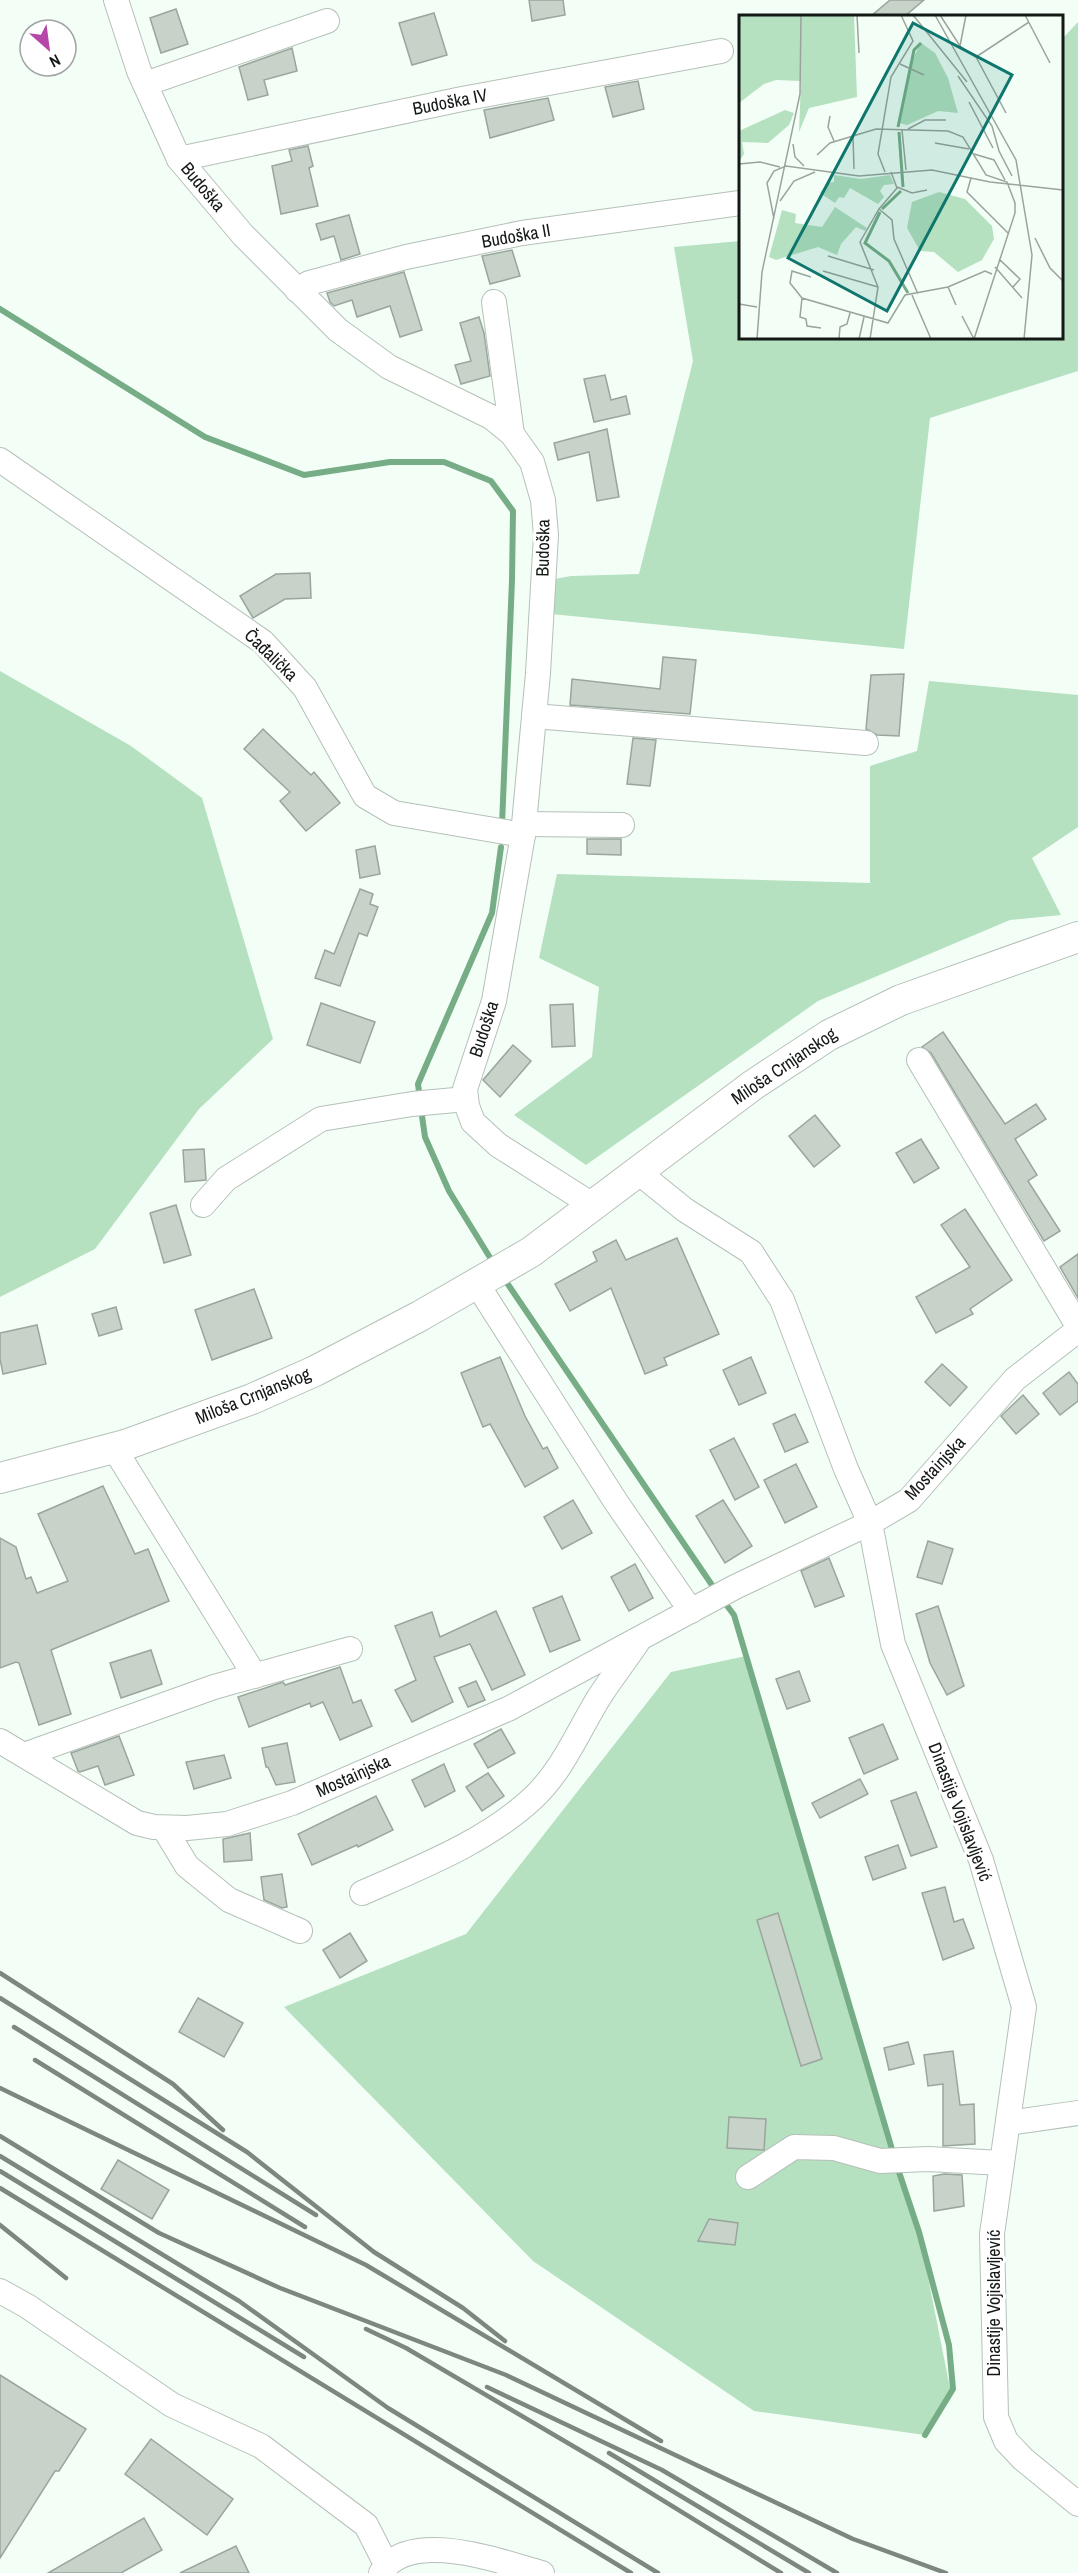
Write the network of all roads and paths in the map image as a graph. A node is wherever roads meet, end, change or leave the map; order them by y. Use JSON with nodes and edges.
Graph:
{"nodes":[{"id":1,"x":116,"y":0,"type":"edge"},
{"id":2,"x":327,"y":21,"type":"dead end"},
{"id":3,"x":721,"y":51,"type":"dead end"},
{"id":4,"x":145,"y":84,"type":"junction"},
{"id":5,"x":179,"y":159,"type":"junction"},
{"id":6,"x":739,"y":203,"type":"edge"},
{"id":7,"x":297,"y":290,"type":"junction"},
{"id":8,"x":494,"y":302,"type":"dead end"},
{"id":9,"x":512,"y":434,"type":"junction"},
{"id":10,"x":0,"y":460,"type":"edge"},
{"id":11,"x":534,"y":716,"type":"junction"},
{"id":12,"x":866,"y":742,"type":"dead end"},
{"id":13,"x":622,"y":825,"type":"dead end"},
{"id":14,"x":523,"y":830,"type":"junction"},
{"id":15,"x":1078,"y":937,"type":"edge"},
{"id":16,"x":919,"y":1060,"type":"dead end"},
{"id":17,"x":455,"y":1099,"type":"junction"},
{"id":18,"x":638,"y":1172,"type":"junction"},
{"id":19,"x":203,"y":1205,"type":"dead end"},
{"id":20,"x":594,"y":1206,"type":"junction"},
{"id":21,"x":483,"y":1280,"type":"junction"},
{"id":22,"x":1078,"y":1328,"type":"edge"},
{"id":23,"x":114,"y":1448,"type":"junction"},
{"id":24,"x":0,"y":1478,"type":"edge"},
{"id":25,"x":870,"y":1523,"type":"junction"},
{"id":26,"x":695,"y":1609,"type":"junction"},
{"id":27,"x":640,"y":1639,"type":"junction"},
{"id":28,"x":350,"y":1649,"type":"dead end"},
{"id":29,"x":255,"y":1676,"type":"junction"},
{"id":30,"x":0,"y":1741,"type":"edge"},
{"id":31,"x":24,"y":1755,"type":"junction"},
{"id":32,"x":165,"y":1828,"type":"junction"},
{"id":33,"x":362,"y":1893,"type":"dead end"},
{"id":34,"x":300,"y":1931,"type":"dead end"},
{"id":35,"x":1078,"y":2113,"type":"edge"},
{"id":36,"x":1008,"y":2123,"type":"junction"},
{"id":37,"x":1002,"y":2163,"type":"junction"},
{"id":38,"x":748,"y":2177,"type":"dead end"},
{"id":39,"x":0,"y":2291,"type":"edge"},
{"id":40,"x":1078,"y":2504,"type":"edge"},
{"id":41,"x":383,"y":2568,"type":"edge"},
{"id":42,"x":542,"y":2573,"type":"edge"}],
"edges":[{"from":1,"to":4,"type":"street","name":"Budoška"},
{"from":2,"to":4,"type":"street"},
{"from":3,"to":5,"type":"street","name":"Budoška IV"},
{"from":4,"to":5,"type":"street","name":"Budoška"},
{"from":5,"to":7,"type":"street","name":"Budoška"},
{"from":6,"to":7,"type":"street","name":"Budoška II"},
{"from":7,"to":9,"type":"street","name":"Budoška"},
{"from":8,"to":9,"type":"street"},
{"from":9,"to":11,"type":"street","name":"Budoška"},
{"from":10,"to":14,"type":"street","name":"Čađalička"},
{"from":11,"to":12,"type":"street"},
{"from":11,"to":14,"type":"street","name":"Budoška"},
{"from":13,"to":14,"type":"street","name":"Čađalička"},
{"from":14,"to":17,"type":"street","name":"Budoška"},
{"from":15,"to":18,"type":"main road","name":"Miloša Crnjanskog"},
{"from":16,"to":22,"type":"street"},
{"from":17,"to":19,"type":"street"},
{"from":17,"to":20,"type":"street"},
{"from":18,"to":20,"type":"main road","name":"Miloša Crnjanskog"},
{"from":18,"to":25,"type":"street","name":"Dinastije Vojislavljević"},
{"from":20,"to":21,"type":"main road","name":"Miloša Crnjanskog"},
{"from":21,"to":23,"type":"main road","name":"Miloša Crnjanskog"},
{"from":21,"to":26,"type":"street"},
{"from":22,"to":25,"type":"street","name":"Mostainjska"},
{"from":23,"to":24,"type":"main road","name":"Miloša Crnjanskog"},
{"from":23,"to":29,"type":"street"},
{"from":25,"to":26,"type":"street","name":"Mostainjska"},
{"from":25,"to":36,"type":"street","name":"Dinastije Vojislavljević"},
{"from":26,"to":27,"type":"street","name":"Mostainjska"},
{"from":27,"to":32,"type":"street","name":"Mostainjska"},
{"from":27,"to":33,"type":"street"},
{"from":28,"to":29,"type":"street"},
{"from":29,"to":31,"type":"street"},
{"from":30,"to":31,"type":"street","name":"Mostainjska"},
{"from":31,"to":32,"type":"street","name":"Mostainjska"},
{"from":32,"to":34,"type":"street"},
{"from":35,"to":36,"type":"street"},
{"from":36,"to":37,"type":"street","name":"Dinastije Vojislavljević"},
{"from":37,"to":38,"type":"street"},
{"from":37,"to":40,"type":"street","name":"Dinastije Vojislavljević"},
{"from":39,"to":41,"type":"street"},
{"from":41,"to":42,"type":"street"}]}
